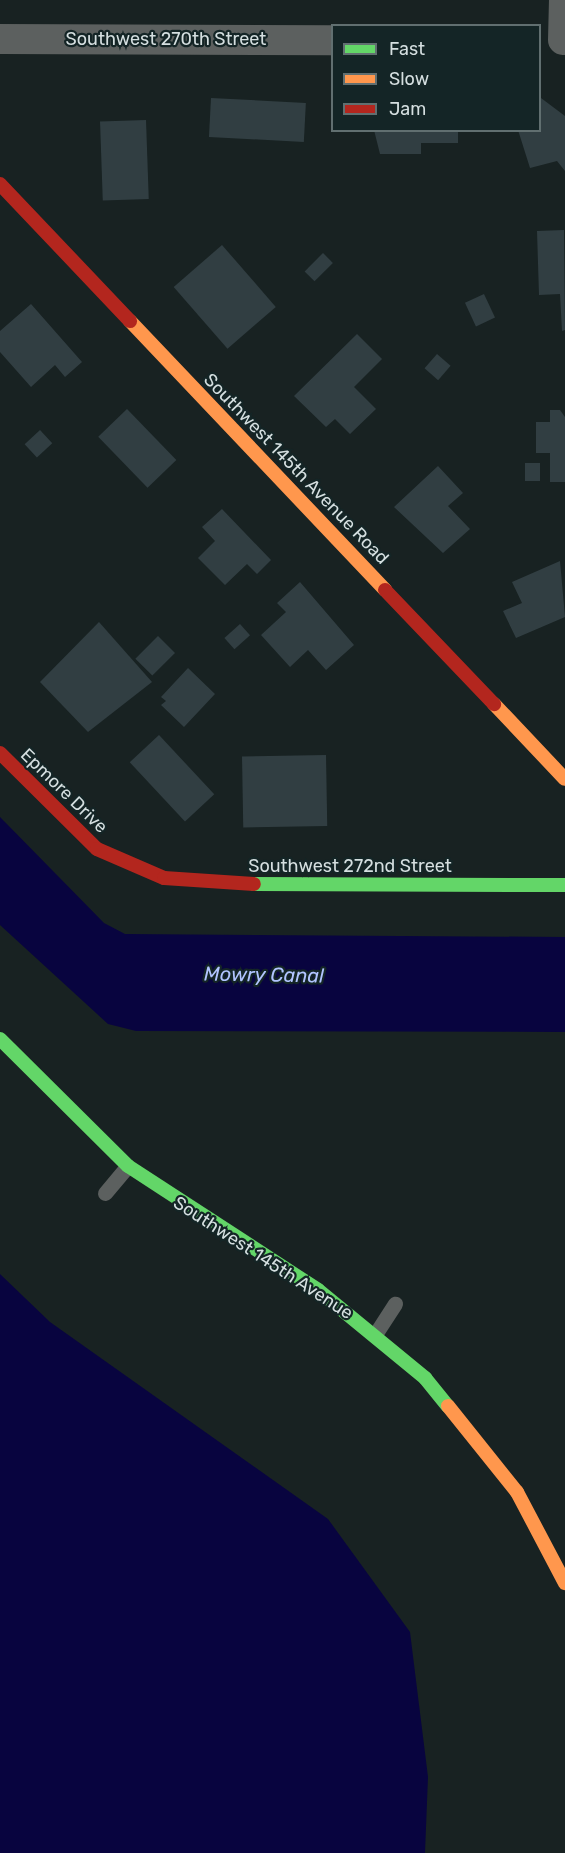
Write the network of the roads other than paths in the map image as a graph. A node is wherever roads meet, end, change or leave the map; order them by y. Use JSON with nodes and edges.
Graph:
{"nodes":[{"id":1,"x":564,"y":0,"type":"edge"},
{"id":2,"x":0,"y":39,"type":"edge"},
{"id":3,"x":331,"y":40,"type":"edge"},
{"id":4,"x":556,"y":40,"type":"edge"},
{"id":5,"x":0,"y":184,"type":"edge"},
{"id":6,"x":0,"y":753,"type":"edge"},
{"id":7,"x":565,"y":779,"type":"edge"},
{"id":8,"x":136,"y":871,"type":"joint"},
{"id":9,"x":565,"y":885,"type":"edge"},
{"id":10,"x":0,"y":1039,"type":"edge"},
{"id":11,"x":128,"y":1166,"type":"junction"},
{"id":12,"x":105,"y":1193,"type":"dead end"},
{"id":13,"x":395,"y":1304,"type":"dead end"},
{"id":14,"x":376,"y":1333,"type":"junction"},
{"id":15,"x":565,"y":1582,"type":"edge"}],
"edges":[{"from":1,"to":4,"type":"street"},
{"from":2,"to":3,"type":"street","name":"Southwest 270th Street"},
{"from":5,"to":7,"type":"street","name":"Southwest 145th Avenue Road"},
{"from":6,"to":8,"type":"street","name":"Epmore Drive"},
{"from":8,"to":9,"type":"street","name":"Southwest 272nd Street"},
{"from":10,"to":11,"type":"street","name":"Southwest 145th Avenue"},
{"from":11,"to":12,"type":"lane"},
{"from":11,"to":14,"type":"street","name":"Southwest 145th Avenue"},
{"from":13,"to":14,"type":"lane"},
{"from":14,"to":15,"type":"street","name":"Southwest 145th Avenue"}]}
